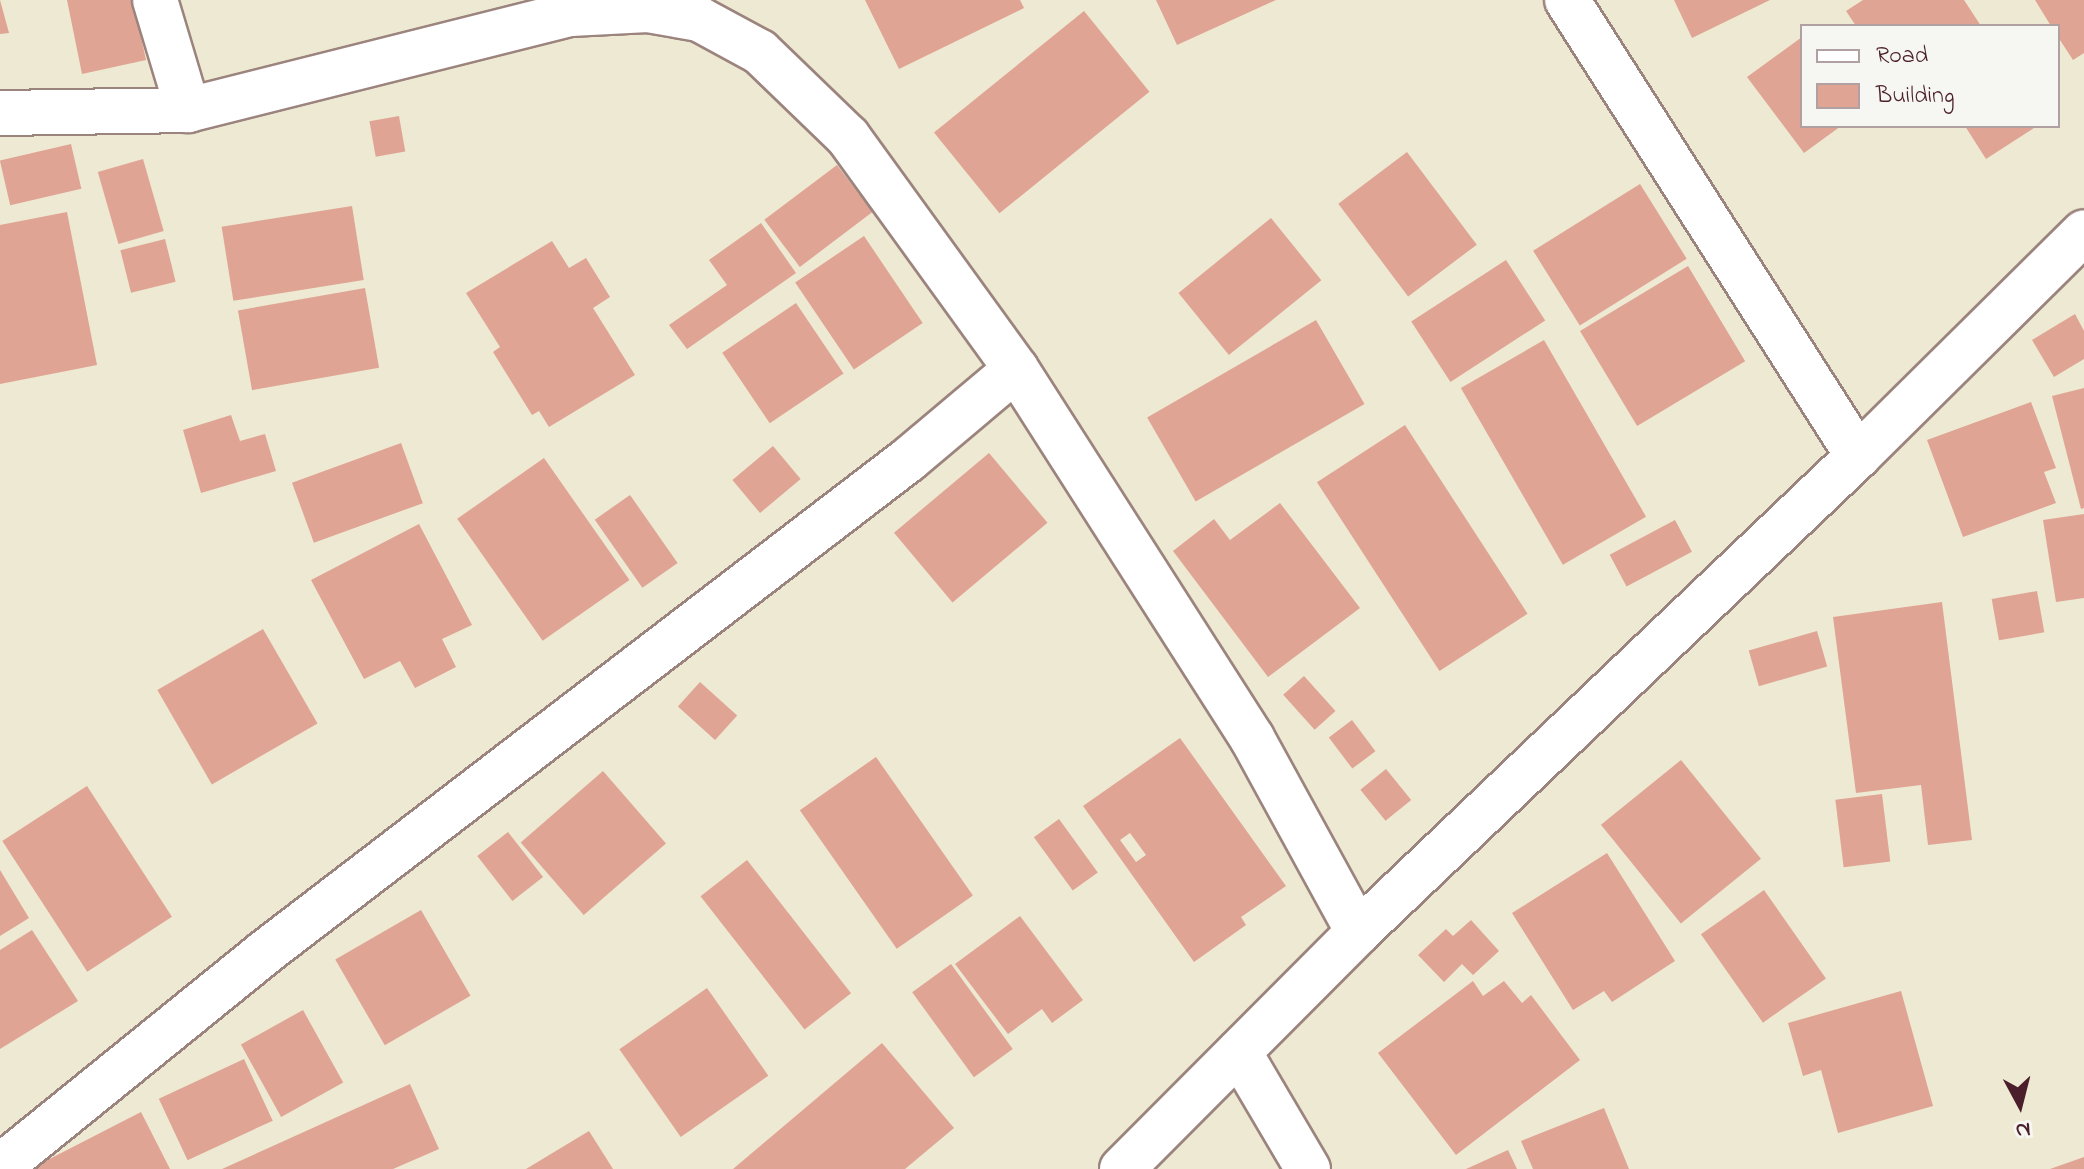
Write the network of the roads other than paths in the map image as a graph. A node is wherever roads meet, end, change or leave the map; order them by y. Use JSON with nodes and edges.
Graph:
{"nodes":[{"id":1,"x":155,"y":0,"type":"edge"},
{"id":2,"x":1567,"y":0,"type":"edge"},
{"id":3,"x":570,"y":7,"type":"edge"},
{"id":4,"x":188,"y":110,"type":"junction"},
{"id":5,"x":0,"y":113,"type":"edge"},
{"id":6,"x":2079,"y":252,"type":"edge"},
{"id":7,"x":1016,"y":369,"type":"junction"},
{"id":8,"x":1858,"y":456,"type":"junction"},
{"id":9,"x":1358,"y":932,"type":"junction"},
{"id":10,"x":1239,"y":1052,"type":"junction"},
{"id":11,"x":0,"y":1167,"type":"edge"},
{"id":12,"x":1122,"y":1169,"type":"edge"},
{"id":13,"x":1308,"y":1169,"type":"edge"}],
"edges":[{"from":1,"to":4,"type":"street"},
{"from":2,"to":8,"type":"street"},
{"from":3,"to":4,"type":"street"},
{"from":3,"to":7,"type":"street"},
{"from":4,"to":5,"type":"street"},
{"from":6,"to":8,"type":"street"},
{"from":7,"to":9,"type":"street"},
{"from":7,"to":11,"type":"street"},
{"from":8,"to":9,"type":"street"},
{"from":9,"to":10,"type":"street"},
{"from":10,"to":12,"type":"street"},
{"from":10,"to":13,"type":"street"}]}
